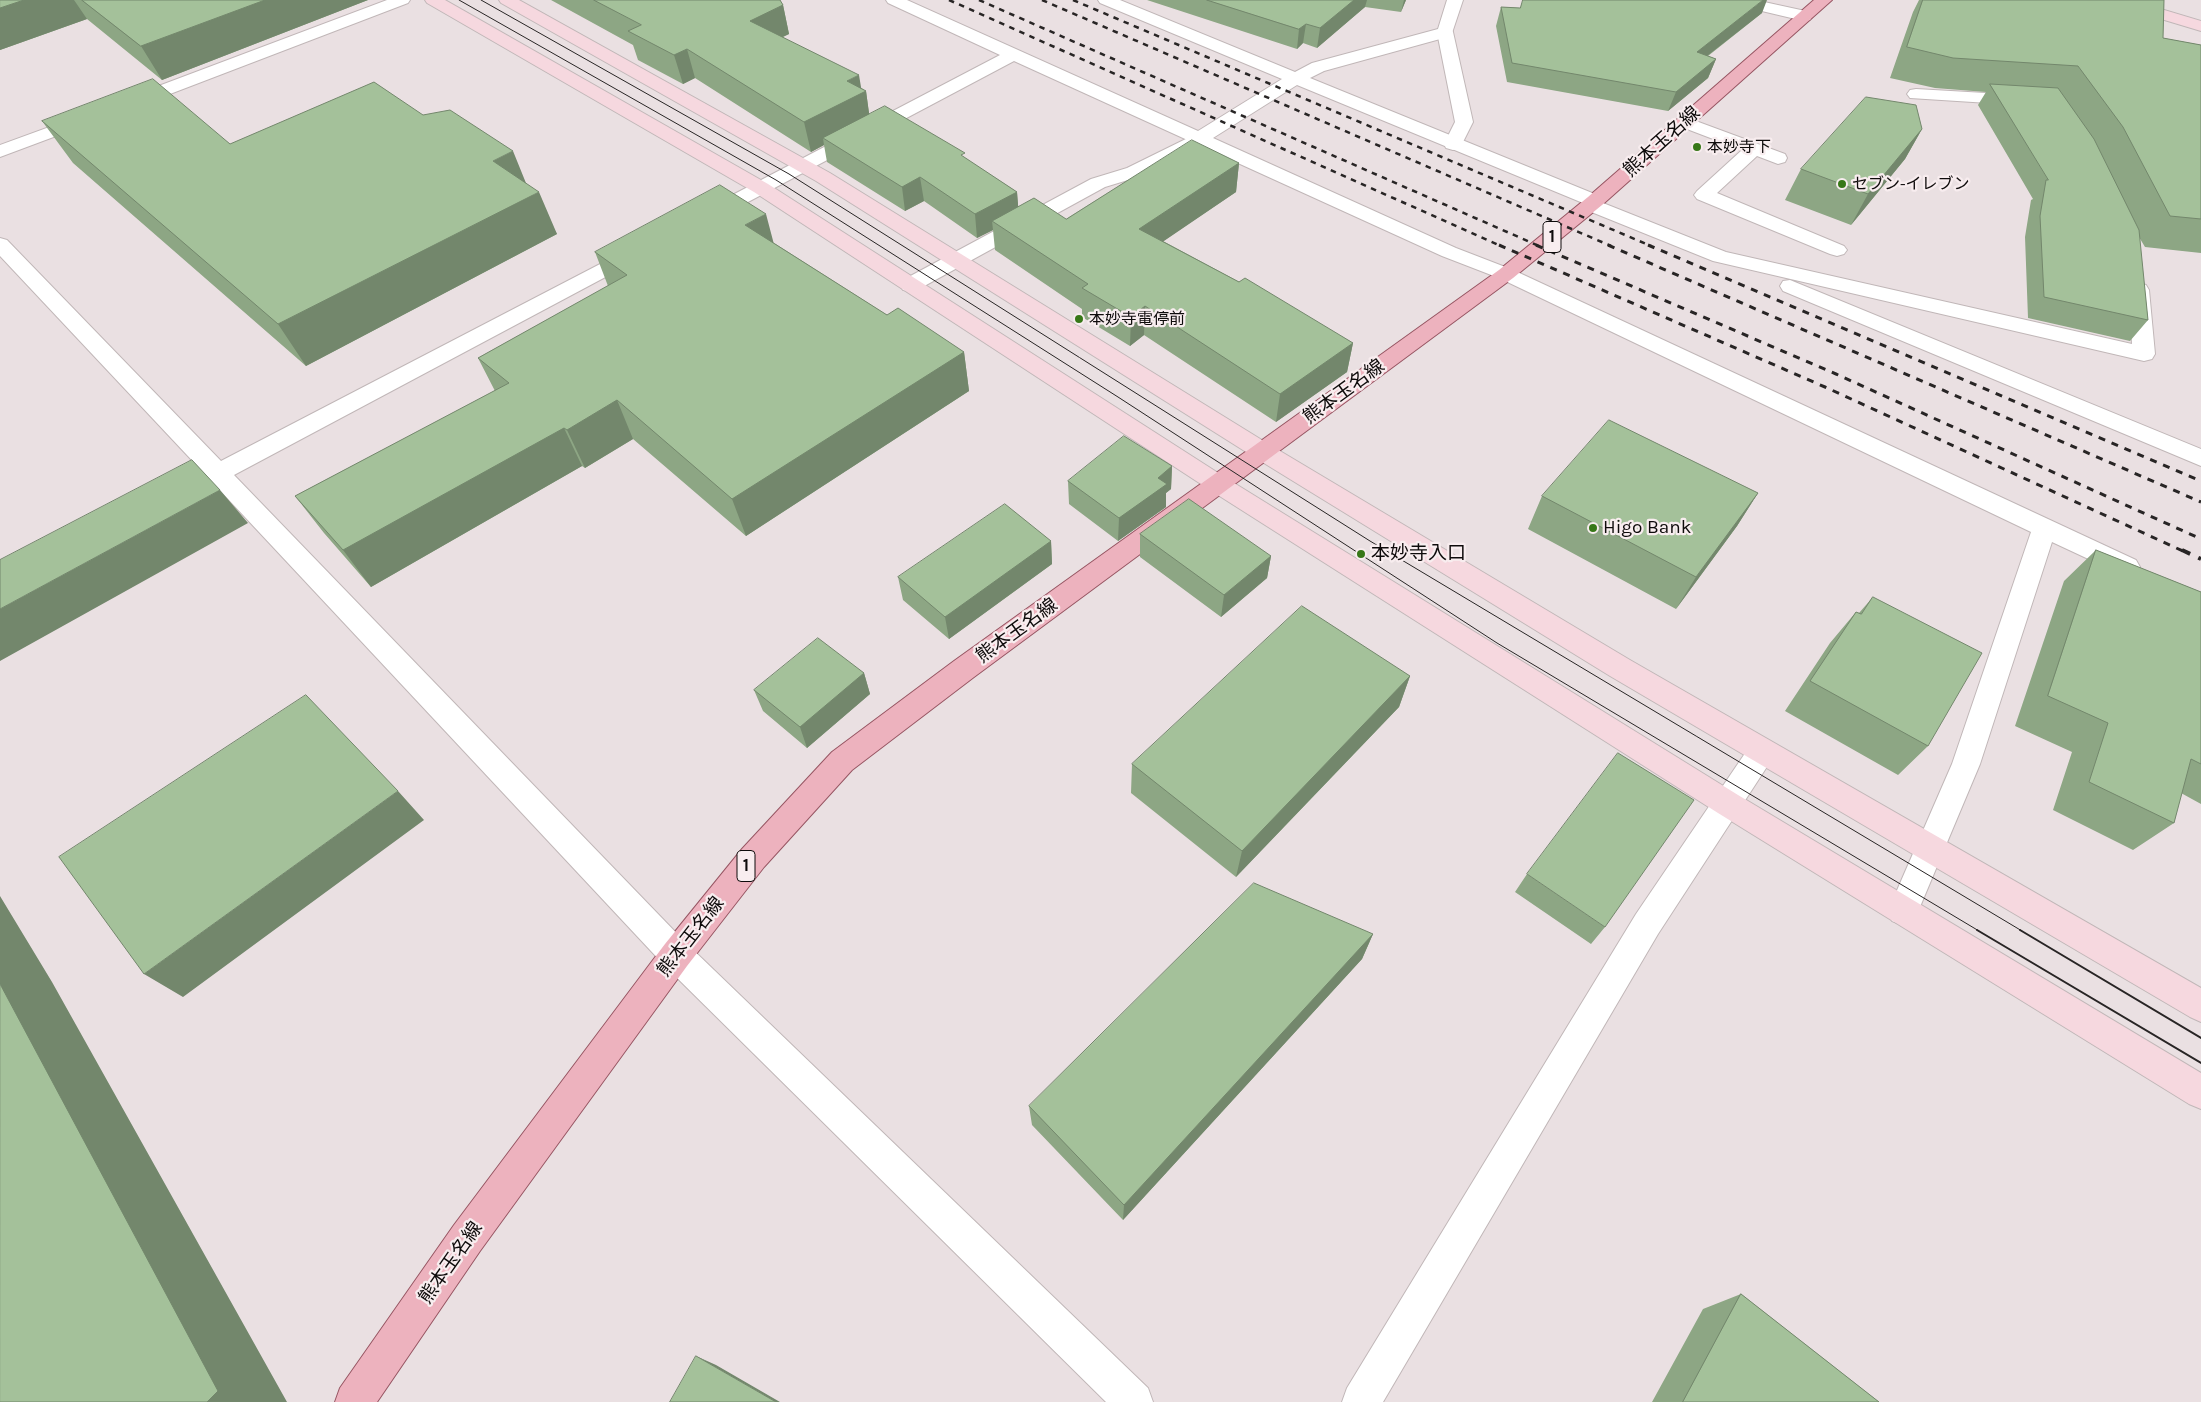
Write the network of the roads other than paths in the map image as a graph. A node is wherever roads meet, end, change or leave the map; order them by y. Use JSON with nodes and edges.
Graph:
{"nodes":[{"id":1,"x":402,"y":0,"type":"edge"},
{"id":2,"x":433,"y":0,"type":"edge"},
{"id":3,"x":507,"y":0,"type":"edge"},
{"id":4,"x":894,"y":0,"type":"edge"},
{"id":5,"x":1106,"y":0,"type":"edge"},
{"id":6,"x":1455,"y":0,"type":"edge"},
{"id":7,"x":1734,"y":0,"type":"edge"},
{"id":8,"x":1824,"y":0,"type":"edge"},
{"id":9,"x":2114,"y":0,"type":"edge"},
{"id":10,"x":1804,"y":16,"type":"junction"},
{"id":11,"x":2201,"y":26,"type":"edge"},
{"id":12,"x":1445,"y":32,"type":"junction"},
{"id":13,"x":1014,"y":54,"type":"junction"},
{"id":14,"x":1294,"y":79,"type":"junction"},
{"id":15,"x":1916,"y":94,"type":"dead end"},
{"id":16,"x":2042,"y":101,"type":"edge"},
{"id":17,"x":1685,"y":122,"type":"junction"},
{"id":18,"x":1198,"y":139,"type":"junction"},
{"id":19,"x":1452,"y":144,"type":"junction"},
{"id":20,"x":1754,"y":149,"type":"junction"},
{"id":21,"x":0,"y":151,"type":"edge"},
{"id":22,"x":1778,"y":158,"type":"dead end"},
{"id":23,"x":804,"y":166,"type":"junction"},
{"id":24,"x":761,"y":188,"type":"junction"},
{"id":25,"x":1593,"y":203,"type":"junction"},
{"id":26,"x":691,"y":225,"type":"edge"},
{"id":27,"x":656,"y":243,"type":"edge"},
{"id":28,"x":0,"y":244,"type":"edge"},
{"id":29,"x":1837,"y":250,"type":"dead end"},
{"id":30,"x":1720,"y":257,"type":"junction"},
{"id":31,"x":955,"y":260,"type":"junction"},
{"id":32,"x":2138,"y":266,"type":"edge"},
{"id":33,"x":1506,"y":274,"type":"junction"},
{"id":34,"x":910,"y":285,"type":"junction"},
{"id":35,"x":1262,"y":451,"type":"junction"},
{"id":36,"x":2201,"y":458,"type":"edge"},
{"id":37,"x":217,"y":473,"type":"junction"},
{"id":38,"x":1218,"y":484,"type":"junction"},
{"id":39,"x":182,"y":491,"type":"edge"},
{"id":40,"x":2044,"y":529,"type":"junction"},
{"id":41,"x":2149,"y":578,"type":"edge"},
{"id":42,"x":1762,"y":751,"type":"junction"},
{"id":43,"x":1728,"y":804,"type":"junction"},
{"id":44,"x":1930,"y":849,"type":"junction"},
{"id":45,"x":1903,"y":911,"type":"junction"},
{"id":46,"x":676,"y":955,"type":"junction"},
{"id":47,"x":2201,"y":1006,"type":"edge"},
{"id":48,"x":2201,"y":1092,"type":"edge"},
{"id":49,"x":354,"y":1402,"type":"edge"},
{"id":50,"x":1134,"y":1402,"type":"edge"},
{"id":51,"x":1361,"y":1402,"type":"edge"}],
"edges":[{"from":1,"to":21,"type":"street"},
{"from":2,"to":24,"type":"street"},
{"from":3,"to":23,"type":"street"},
{"from":4,"to":13,"type":"street"},
{"from":5,"to":14,"type":"street"},
{"from":6,"to":12,"type":"street"},
{"from":7,"to":10,"type":"street"},
{"from":8,"to":10,"type":"main road","name":"熊本玉名線","number":"1"},
{"from":9,"to":11,"type":"street"},
{"from":10,"to":17,"type":"main road","name":"熊本玉名線","number":"1"},
{"from":12,"to":14,"type":"street"},
{"from":12,"to":19,"type":"street"},
{"from":13,"to":18,"type":"street"},
{"from":13,"to":23,"type":"street"},
{"from":14,"to":18,"type":"street"},
{"from":14,"to":19,"type":"street"},
{"from":15,"to":16,"type":"street"},
{"from":17,"to":20,"type":"street"},
{"from":17,"to":25,"type":"main road","name":"熊本玉名線","number":"1"},
{"from":18,"to":31,"type":"street"},
{"from":18,"to":33,"type":"street"},
{"from":19,"to":25,"type":"street"},
{"from":20,"to":22,"type":"street"},
{"from":20,"to":29,"type":"street"},
{"from":23,"to":24,"type":"street"},
{"from":23,"to":31,"type":"street"},
{"from":24,"to":26,"type":"street"},
{"from":24,"to":34,"type":"street"},
{"from":25,"to":30,"type":"street"},
{"from":25,"to":33,"type":"main road","name":"熊本玉名線","number":"1"},
{"from":27,"to":37,"type":"street"},
{"from":28,"to":37,"type":"street"},
{"from":30,"to":32,"type":"street"},
{"from":30,"to":36,"type":"street"},
{"from":31,"to":34,"type":"street"},
{"from":31,"to":35,"type":"street"},
{"from":33,"to":35,"type":"main road","name":"熊本玉名線","number":"1"},
{"from":33,"to":40,"type":"street"},
{"from":34,"to":38,"type":"street"},
{"from":35,"to":38,"type":"main road","name":"熊本玉名線","number":"1"},
{"from":35,"to":42,"type":"street"},
{"from":37,"to":39,"type":"street"},
{"from":37,"to":46,"type":"street"},
{"from":38,"to":43,"type":"street"},
{"from":38,"to":46,"type":"main road","name":"熊本玉名線","number":"1"},
{"from":40,"to":41,"type":"street"},
{"from":40,"to":44,"type":"street"},
{"from":42,"to":43,"type":"street"},
{"from":42,"to":44,"type":"street"},
{"from":43,"to":45,"type":"street"},
{"from":43,"to":51,"type":"street"},
{"from":44,"to":45,"type":"street"},
{"from":44,"to":47,"type":"street"},
{"from":45,"to":48,"type":"street"},
{"from":46,"to":49,"type":"main road","name":"熊本玉名線","number":"1"},
{"from":46,"to":50,"type":"street"}]}
